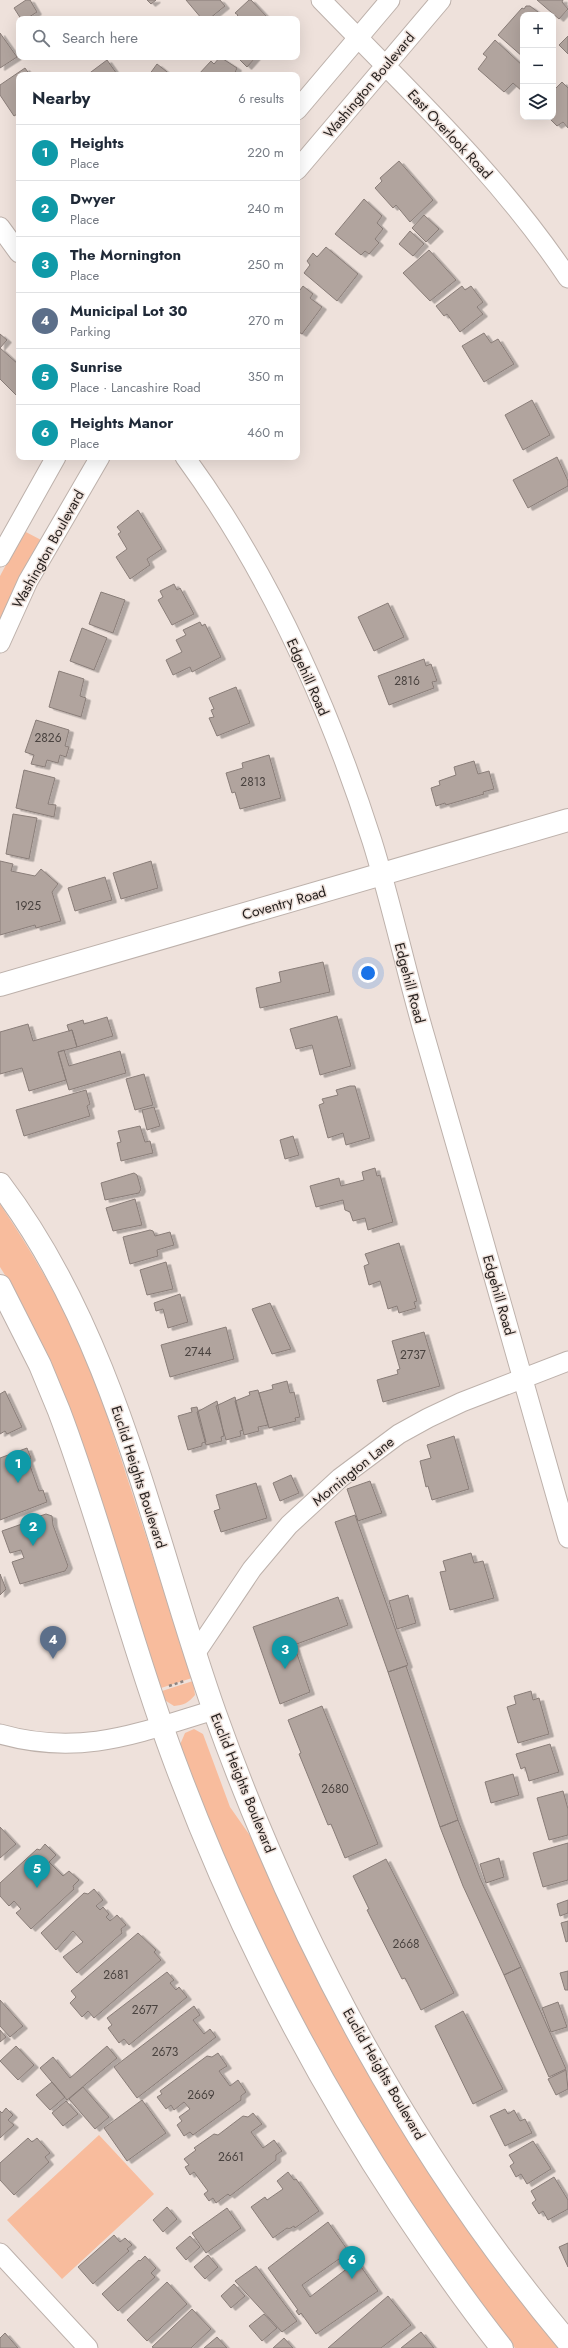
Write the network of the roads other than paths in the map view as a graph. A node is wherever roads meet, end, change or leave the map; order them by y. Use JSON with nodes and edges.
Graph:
{"nodes":[{"id":1,"x":321,"y":0,"type":"edge"},
{"id":2,"x":390,"y":0,"type":"edge"},
{"id":3,"x":441,"y":0,"type":"edge"},
{"id":4,"x":357,"y":38,"type":"junction"},
{"id":5,"x":385,"y":65,"type":"junction"},
{"id":6,"x":300,"y":106,"type":"edge"},
{"id":7,"x":300,"y":166,"type":"edge"},
{"id":8,"x":0,"y":226,"type":"edge"},
{"id":9,"x":16,"y":249,"type":"edge"},
{"id":10,"x":568,"y":278,"type":"edge"},
{"id":11,"x":54,"y":460,"type":"edge"},
{"id":12,"x":98,"y":460,"type":"edge"},
{"id":13,"x":187,"y":460,"type":"edge"},
{"id":14,"x":0,"y":557,"type":"edge"},
{"id":15,"x":0,"y":643,"type":"edge"},
{"id":16,"x":568,"y":820,"type":"edge"},
{"id":17,"x":381,"y":875,"type":"junction"},
{"id":18,"x":0,"y":985,"type":"edge"},
{"id":19,"x":0,"y":1184,"type":"edge"},
{"id":20,"x":0,"y":1286,"type":"edge"},
{"id":21,"x":568,"y":1361,"type":"edge"},
{"id":22,"x":523,"y":1378,"type":"junction"},
{"id":23,"x":568,"y":1538,"type":"edge"},
{"id":24,"x":195,"y":1654,"type":"junction"},
{"id":25,"x":214,"y":1710,"type":"junction"},
{"id":26,"x":162,"y":1726,"type":"junction"},
{"id":27,"x":0,"y":1734,"type":"edge"},
{"id":28,"x":0,"y":2253,"type":"edge"},
{"id":29,"x":568,"y":2342,"type":"edge"},
{"id":30,"x":88,"y":2348,"type":"edge"},
{"id":31,"x":502,"y":2348,"type":"edge"}],
"edges":[{"from":1,"to":4,"type":"street","name":"East Overlook Road"},
{"from":2,"to":4,"type":"street"},
{"from":3,"to":5,"type":"street","name":"Washington Boulevard"},
{"from":4,"to":5,"type":"street","name":"East Overlook Road"},
{"from":4,"to":6,"type":"street"},
{"from":5,"to":7,"type":"street","name":"Washington Boulevard"},
{"from":5,"to":10,"type":"street","name":"East Overlook Road"},
{"from":8,"to":9,"type":"street"},
{"from":11,"to":14,"type":"street"},
{"from":12,"to":15,"type":"street","name":"Washington Boulevard"},
{"from":13,"to":17,"type":"street","name":"Edgehill Road"},
{"from":16,"to":17,"type":"main road","name":"Coventry Road"},
{"from":17,"to":18,"type":"main road","name":"Coventry Road"},
{"from":17,"to":22,"type":"street","name":"Edgehill Road"},
{"from":19,"to":24,"type":"main road","name":"Euclid Heights Boulevard"},
{"from":20,"to":26,"type":"main road"},
{"from":21,"to":22,"type":"street","name":"Mornington Lane"},
{"from":22,"to":23,"type":"street","name":"Edgehill Road"},
{"from":22,"to":24,"type":"street","name":"Mornington Lane"},
{"from":24,"to":25,"type":"main road","name":"Euclid Heights Boulevard"},
{"from":25,"to":26,"type":"street"},
{"from":25,"to":29,"type":"main road","name":"Euclid Heights Boulevard"},
{"from":26,"to":27,"type":"street"},
{"from":26,"to":31,"type":"main road"},
{"from":28,"to":30,"type":"street"}]}
